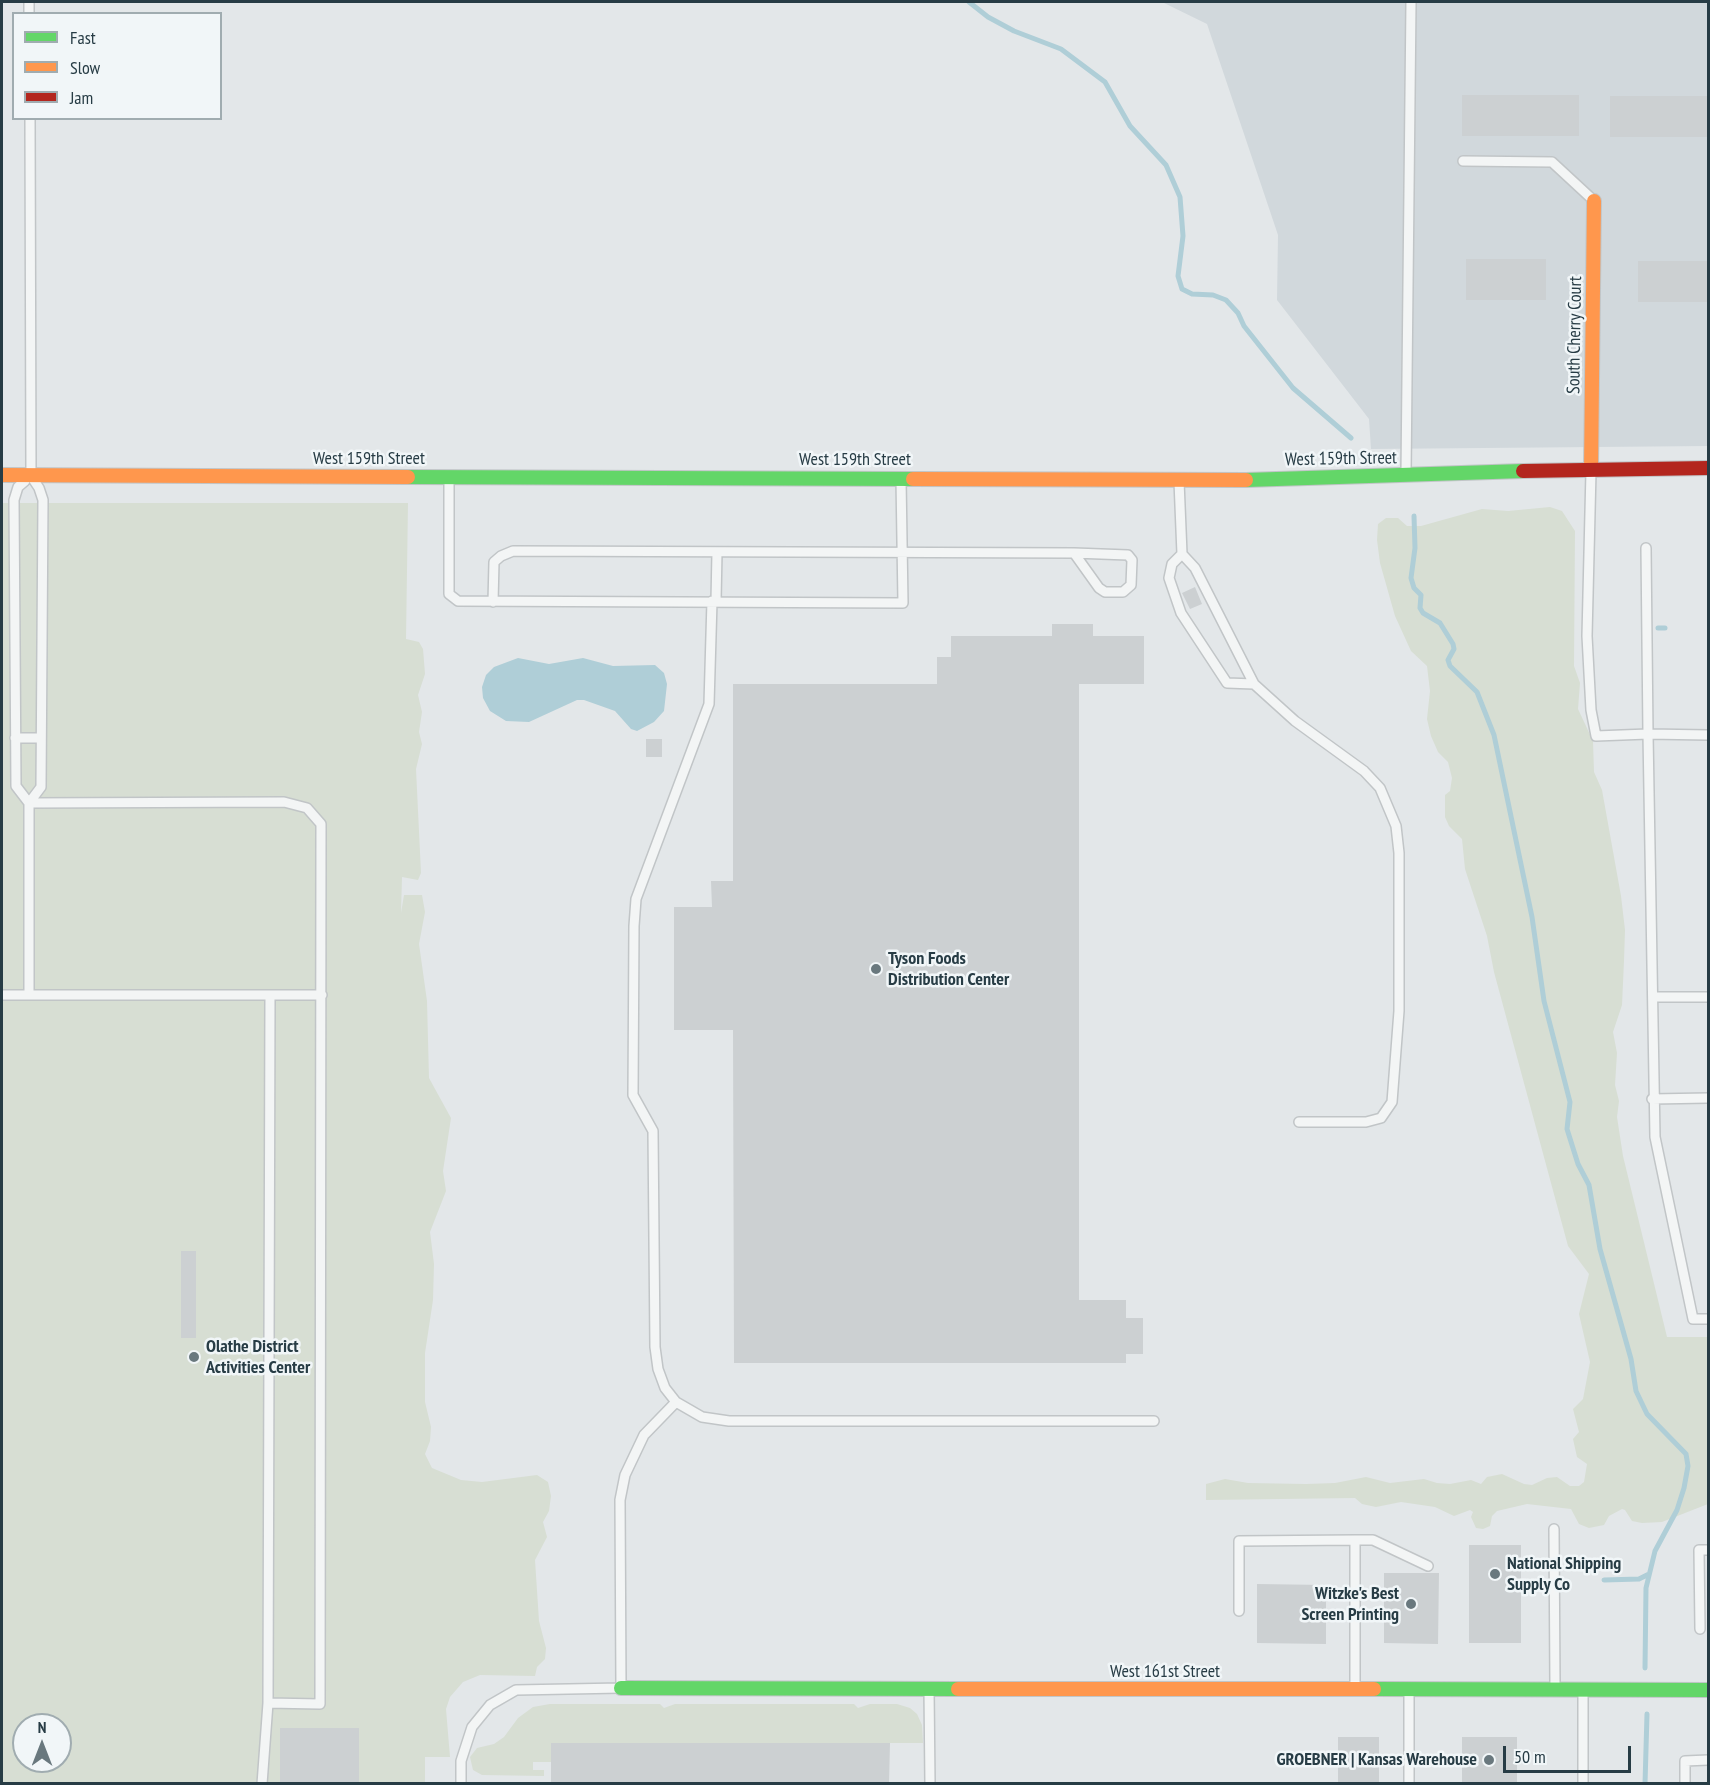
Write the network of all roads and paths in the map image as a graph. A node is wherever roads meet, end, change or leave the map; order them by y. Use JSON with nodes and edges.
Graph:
{"nodes":[{"id":1,"x":1411,"y":2,"type":"edge"},
{"id":2,"x":30,"y":120,"type":"edge"},
{"id":3,"x":1463,"y":161,"type":"dead end"},
{"id":4,"x":1594,"y":201,"type":"joint"},
{"id":5,"x":1708,"y":468,"type":"edge"},
{"id":6,"x":1591,"y":469,"type":"junction"},
{"id":7,"x":2,"y":475,"type":"edge"},
{"id":8,"x":31,"y":476,"type":"junction"},
{"id":9,"x":1406,"y":476,"type":"junction"},
{"id":10,"x":449,"y":477,"type":"junction"},
{"id":11,"x":901,"y":478,"type":"junction"},
{"id":12,"x":1179,"y":479,"type":"junction"},
{"id":13,"x":1646,"y":548,"type":"dead end"},
{"id":14,"x":717,"y":552,"type":"junction"},
{"id":15,"x":902,"y":552,"type":"junction"},
{"id":16,"x":1074,"y":553,"type":"junction"},
{"id":17,"x":1182,"y":554,"type":"junction"},
{"id":18,"x":714,"y":601,"type":"junction"},
{"id":19,"x":493,"y":602,"type":"junction"},
{"id":20,"x":1254,"y":684,"type":"junction"},
{"id":21,"x":1647,"y":734,"type":"junction"},
{"id":22,"x":1708,"y":735,"type":"edge"},
{"id":23,"x":15,"y":738,"type":"junction"},
{"id":24,"x":42,"y":738,"type":"junction"},
{"id":25,"x":29,"y":803,"type":"junction"},
{"id":26,"x":2,"y":994,"type":"edge"},
{"id":27,"x":29,"y":995,"type":"junction"},
{"id":28,"x":270,"y":995,"type":"junction"},
{"id":29,"x":321,"y":995,"type":"junction"},
{"id":30,"x":1708,"y":997,"type":"edge"},
{"id":31,"x":1653,"y":998,"type":"junction"},
{"id":32,"x":1708,"y":1098,"type":"edge"},
{"id":33,"x":1652,"y":1099,"type":"junction"},
{"id":34,"x":1299,"y":1122,"type":"dead end"},
{"id":35,"x":1708,"y":1319,"type":"edge"},
{"id":36,"x":676,"y":1402,"type":"junction"},
{"id":37,"x":1154,"y":1421,"type":"dead end"},
{"id":38,"x":1554,"y":1529,"type":"dead end"},
{"id":39,"x":1355,"y":1540,"type":"junction"},
{"id":40,"x":1708,"y":1550,"type":"edge"},
{"id":41,"x":1428,"y":1566,"type":"dead end"},
{"id":42,"x":1239,"y":1611,"type":"dead end"},
{"id":43,"x":1700,"y":1629,"type":"dead end"},
{"id":44,"x":621,"y":1688,"type":"junction"},
{"id":45,"x":928,"y":1689,"type":"junction"},
{"id":46,"x":1555,"y":1689,"type":"junction"},
{"id":47,"x":1582,"y":1689,"type":"junction"},
{"id":48,"x":1355,"y":1690,"type":"junction"},
{"id":49,"x":1409,"y":1690,"type":"junction"},
{"id":50,"x":1708,"y":1690,"type":"edge"},
{"id":51,"x":268,"y":1703,"type":"junction"},
{"id":52,"x":1708,"y":1760,"type":"edge"},
{"id":53,"x":262,"y":1784,"type":"edge"},
{"id":54,"x":461,"y":1784,"type":"edge"},
{"id":55,"x":930,"y":1784,"type":"edge"},
{"id":56,"x":1409,"y":1784,"type":"edge"},
{"id":57,"x":1583,"y":1784,"type":"edge"},
{"id":58,"x":1685,"y":1784,"type":"edge"}],
"edges":[{"from":1,"to":9,"type":"lane"},
{"from":2,"to":8,"type":"lane"},
{"from":3,"to":4,"type":"lane"},
{"from":4,"to":6,"type":"street","name":"South Cherry Court"},
{"from":5,"to":6,"type":"street","name":"West 159th Street"},
{"from":6,"to":9,"type":"street","name":"West 159th Street"},
{"from":6,"to":21,"type":"lane"},
{"from":7,"to":8,"type":"street","name":"West 159th Street"},
{"from":8,"to":10,"type":"street","name":"West 159th Street"},
{"from":8,"to":23,"type":"lane"},
{"from":8,"to":24,"type":"lane"},
{"from":9,"to":12,"type":"street","name":"West 159th Street"},
{"from":10,"to":11,"type":"street","name":"West 159th Street"},
{"from":10,"to":19,"type":"lane"},
{"from":11,"to":12,"type":"street","name":"West 159th Street"},
{"from":11,"to":15,"type":"lane"},
{"from":12,"to":17,"type":"lane"},
{"from":13,"to":21,"type":"lane"},
{"from":14,"to":15,"type":"lane"},
{"from":14,"to":18,"type":"lane"},
{"from":14,"to":19,"type":"lane"},
{"from":15,"to":16,"type":"lane"},
{"from":15,"to":18,"type":"lane"},
{"from":16,"to":16,"type":"lane"},
{"from":17,"to":20,"type":"lane"},
{"from":17,"to":20,"type":"lane"},
{"from":18,"to":19,"type":"lane"},
{"from":18,"to":36,"type":"lane"},
{"from":20,"to":34,"type":"lane"},
{"from":21,"to":22,"type":"lane"},
{"from":21,"to":31,"type":"lane"},
{"from":23,"to":24,"type":"lane"},
{"from":23,"to":25,"type":"lane"},
{"from":24,"to":25,"type":"lane"},
{"from":25,"to":27,"type":"lane"},
{"from":25,"to":29,"type":"lane"},
{"from":26,"to":27,"type":"lane"},
{"from":27,"to":28,"type":"lane"},
{"from":28,"to":29,"type":"lane"},
{"from":28,"to":51,"type":"lane"},
{"from":29,"to":51,"type":"lane"},
{"from":30,"to":31,"type":"lane"},
{"from":31,"to":33,"type":"lane"},
{"from":32,"to":33,"type":"lane"},
{"from":33,"to":35,"type":"lane"},
{"from":36,"to":37,"type":"lane"},
{"from":36,"to":44,"type":"lane"},
{"from":38,"to":46,"type":"lane"},
{"from":39,"to":41,"type":"lane"},
{"from":39,"to":42,"type":"lane"},
{"from":39,"to":48,"type":"lane"},
{"from":40,"to":43,"type":"lane"},
{"from":44,"to":45,"type":"street","name":"West 161st Street"},
{"from":44,"to":54,"type":"lane"},
{"from":45,"to":48,"type":"street","name":"West 161st Street"},
{"from":45,"to":55,"type":"lane"},
{"from":46,"to":47,"type":"street","name":"West 161st Street"},
{"from":46,"to":49,"type":"street","name":"West 161st Street"},
{"from":47,"to":50,"type":"street","name":"West 161st Street"},
{"from":47,"to":57,"type":"lane"},
{"from":48,"to":49,"type":"street","name":"West 161st Street"},
{"from":49,"to":56,"type":"lane"},
{"from":51,"to":53,"type":"lane"},
{"from":52,"to":58,"type":"lane"}]}
